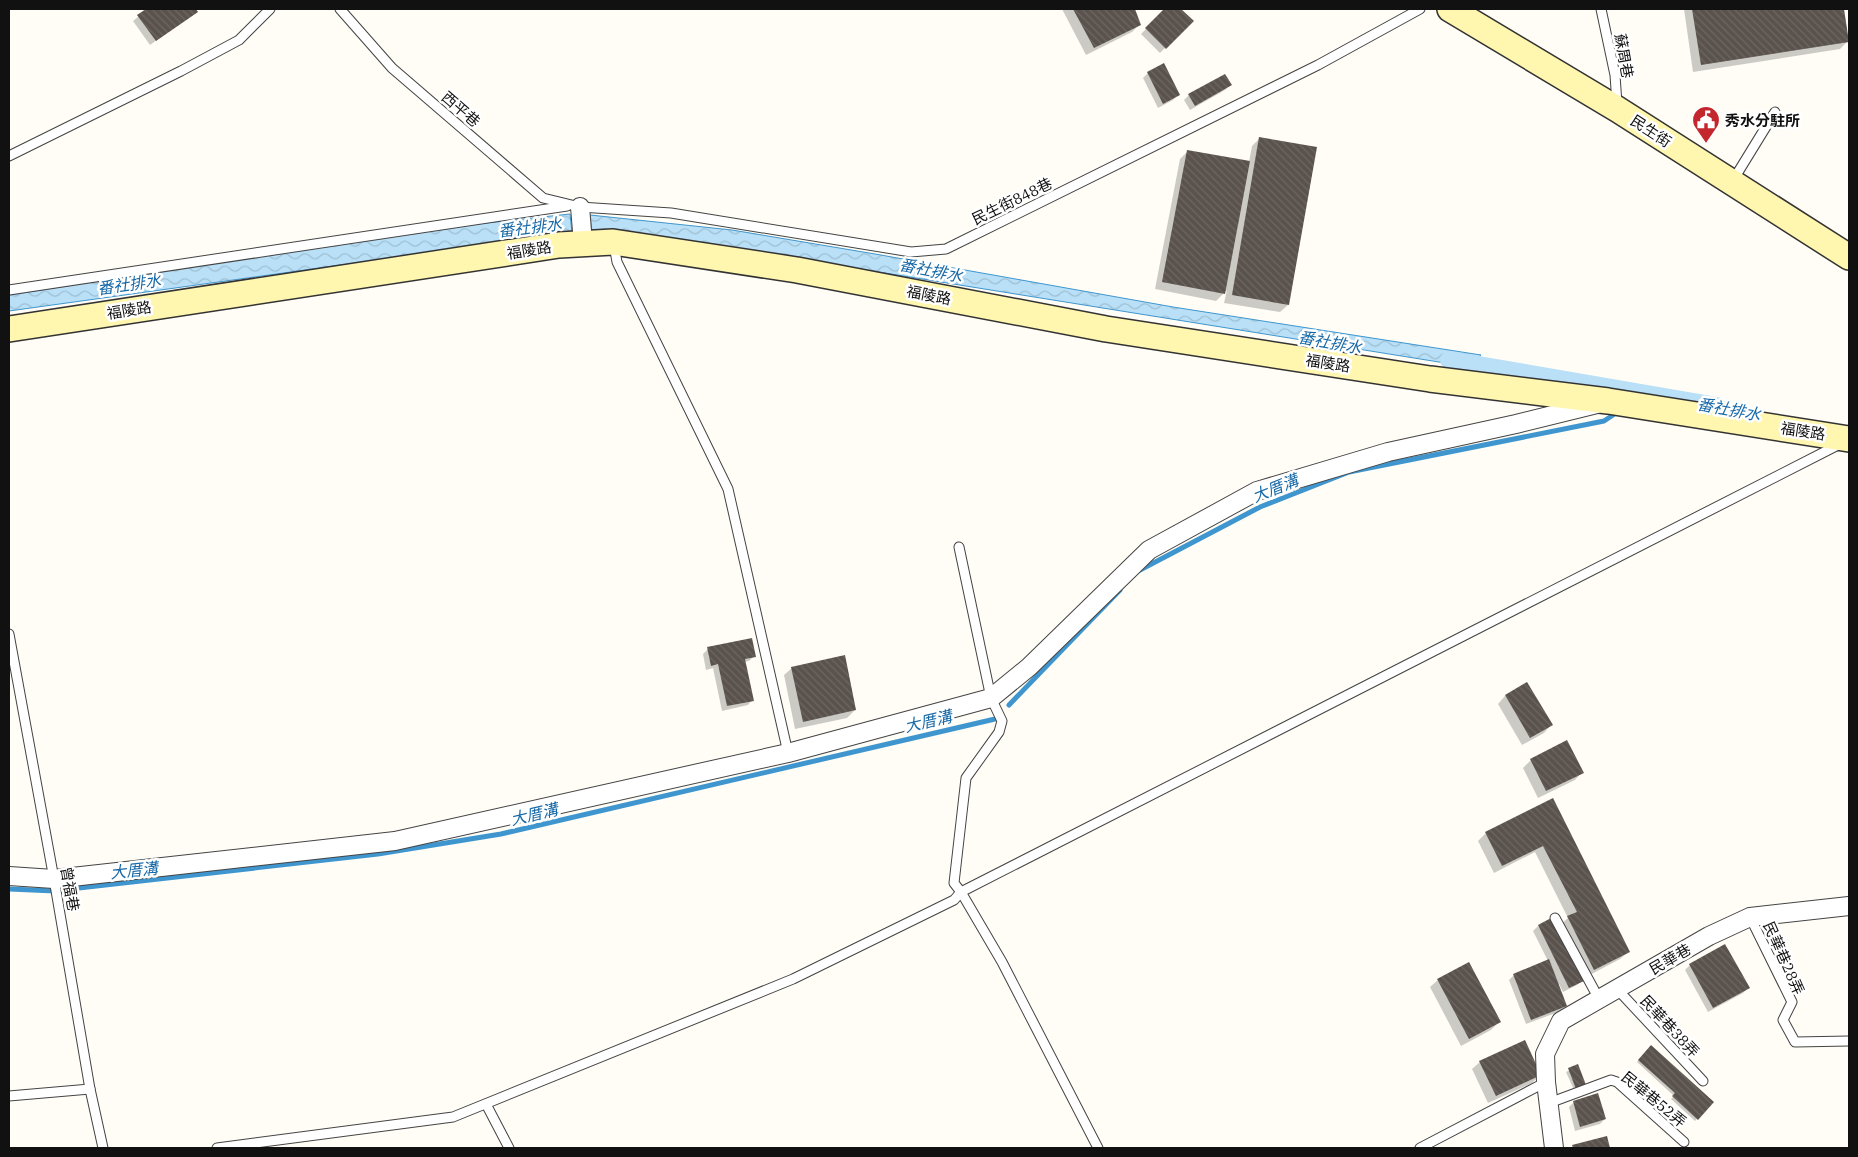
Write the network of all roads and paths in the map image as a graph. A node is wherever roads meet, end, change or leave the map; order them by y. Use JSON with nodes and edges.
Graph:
{"nodes":[{"id":1,"x":270,"y":9,"type":"edge"},
{"id":2,"x":340,"y":9,"type":"edge"},
{"id":3,"x":1420,"y":9,"type":"edge"},
{"id":4,"x":1450,"y":9,"type":"edge"},
{"id":5,"x":1600,"y":9,"type":"edge"},
{"id":6,"x":1617,"y":109,"type":"junction"},
{"id":7,"x":1775,"y":112,"type":"dead end"},
{"id":8,"x":9,"y":156,"type":"edge"},
{"id":9,"x":1731,"y":183,"type":"junction"},
{"id":10,"x":576,"y":206,"type":"junction"},
{"id":11,"x":613,"y":242,"type":"junction"},
{"id":12,"x":583,"y":243,"type":"junction"},
{"id":13,"x":1849,"y":257,"type":"edge"},
{"id":14,"x":9,"y":290,"type":"edge"},
{"id":15,"x":9,"y":329,"type":"edge"},
{"id":16,"x":1608,"y":401,"type":"junction"},
{"id":17,"x":1849,"y":439,"type":"edge"},
{"id":18,"x":959,"y":547,"type":"dead end"},
{"id":19,"x":9,"y":634,"type":"edge"},
{"id":20,"x":991,"y":698,"type":"junction"},
{"id":21,"x":788,"y":753,"type":"junction"},
{"id":22,"x":9,"y":876,"type":"edge"},
{"id":23,"x":54,"y":878,"type":"junction"},
{"id":24,"x":961,"y":892,"type":"junction"},
{"id":25,"x":1849,"y":906,"type":"edge"},
{"id":26,"x":1750,"y":917,"type":"junction"},
{"id":27,"x":1555,"y":918,"type":"dead end"},
{"id":28,"x":1617,"y":989,"type":"junction"},
{"id":29,"x":1599,"y":999,"type":"junction"},
{"id":30,"x":1849,"y":1041,"type":"edge"},
{"id":31,"x":1703,"y":1081,"type":"dead end"},
{"id":32,"x":1546,"y":1082,"type":"junction"},
{"id":33,"x":90,"y":1089,"type":"junction"},
{"id":34,"x":9,"y":1096,"type":"edge"},
{"id":35,"x":1549,"y":1103,"type":"junction"},
{"id":36,"x":486,"y":1104,"type":"junction"},
{"id":37,"x":1684,"y":1142,"type":"dead end"},
{"id":38,"x":103,"y":1148,"type":"edge"},
{"id":39,"x":217,"y":1148,"type":"edge"},
{"id":40,"x":509,"y":1148,"type":"edge"},
{"id":41,"x":1098,"y":1148,"type":"edge"},
{"id":42,"x":1420,"y":1148,"type":"edge"},
{"id":43,"x":1554,"y":1148,"type":"edge"}],
"edges":[{"from":1,"to":8,"type":"lane"},
{"from":2,"to":10,"type":"lane","name":"西平巷"},
{"from":3,"to":10,"type":"lane","name":"民生街848巷"},
{"from":4,"to":6,"type":"street","name":"民生街"},
{"from":5,"to":6,"type":"lane","name":"蘇周巷"},
{"from":6,"to":9,"type":"street","name":"民生街"},
{"from":7,"to":9,"type":"lane"},
{"from":9,"to":13,"type":"street","name":"民生街"},
{"from":10,"to":12,"type":"street"},
{"from":10,"to":14,"type":"lane"},
{"from":11,"to":12,"type":"street","name":"福陵路"},
{"from":11,"to":16,"type":"street","name":"福陵路"},
{"from":11,"to":21,"type":"lane"},
{"from":12,"to":15,"type":"street","name":"福陵路"},
{"from":16,"to":17,"type":"street","name":"福陵路"},
{"from":16,"to":20,"type":"street"},
{"from":17,"to":24,"type":"lane"},
{"from":18,"to":20,"type":"lane"},
{"from":19,"to":23,"type":"lane","name":"曾福巷"},
{"from":20,"to":21,"type":"street"},
{"from":20,"to":24,"type":"lane"},
{"from":21,"to":23,"type":"street"},
{"from":22,"to":23,"type":"street"},
{"from":23,"to":33,"type":"lane","name":"曾福巷"},
{"from":24,"to":36,"type":"lane"},
{"from":24,"to":41,"type":"lane"},
{"from":25,"to":26,"type":"street","name":"民華巷"},
{"from":26,"to":28,"type":"street","name":"民華巷"},
{"from":26,"to":30,"type":"lane","name":"民華巷28弄"},
{"from":27,"to":29,"type":"lane"},
{"from":28,"to":29,"type":"street","name":"民華巷"},
{"from":28,"to":31,"type":"lane","name":"民華巷38弄"},
{"from":29,"to":32,"type":"street","name":"民華巷"},
{"from":32,"to":35,"type":"street","name":"民華巷"},
{"from":32,"to":42,"type":"lane"},
{"from":33,"to":34,"type":"lane"},
{"from":33,"to":38,"type":"lane","name":"曾福巷"},
{"from":35,"to":37,"type":"lane","name":"民華巷52弄"},
{"from":35,"to":43,"type":"street","name":"民華巷"},
{"from":36,"to":39,"type":"lane"},
{"from":36,"to":40,"type":"lane"}]}
